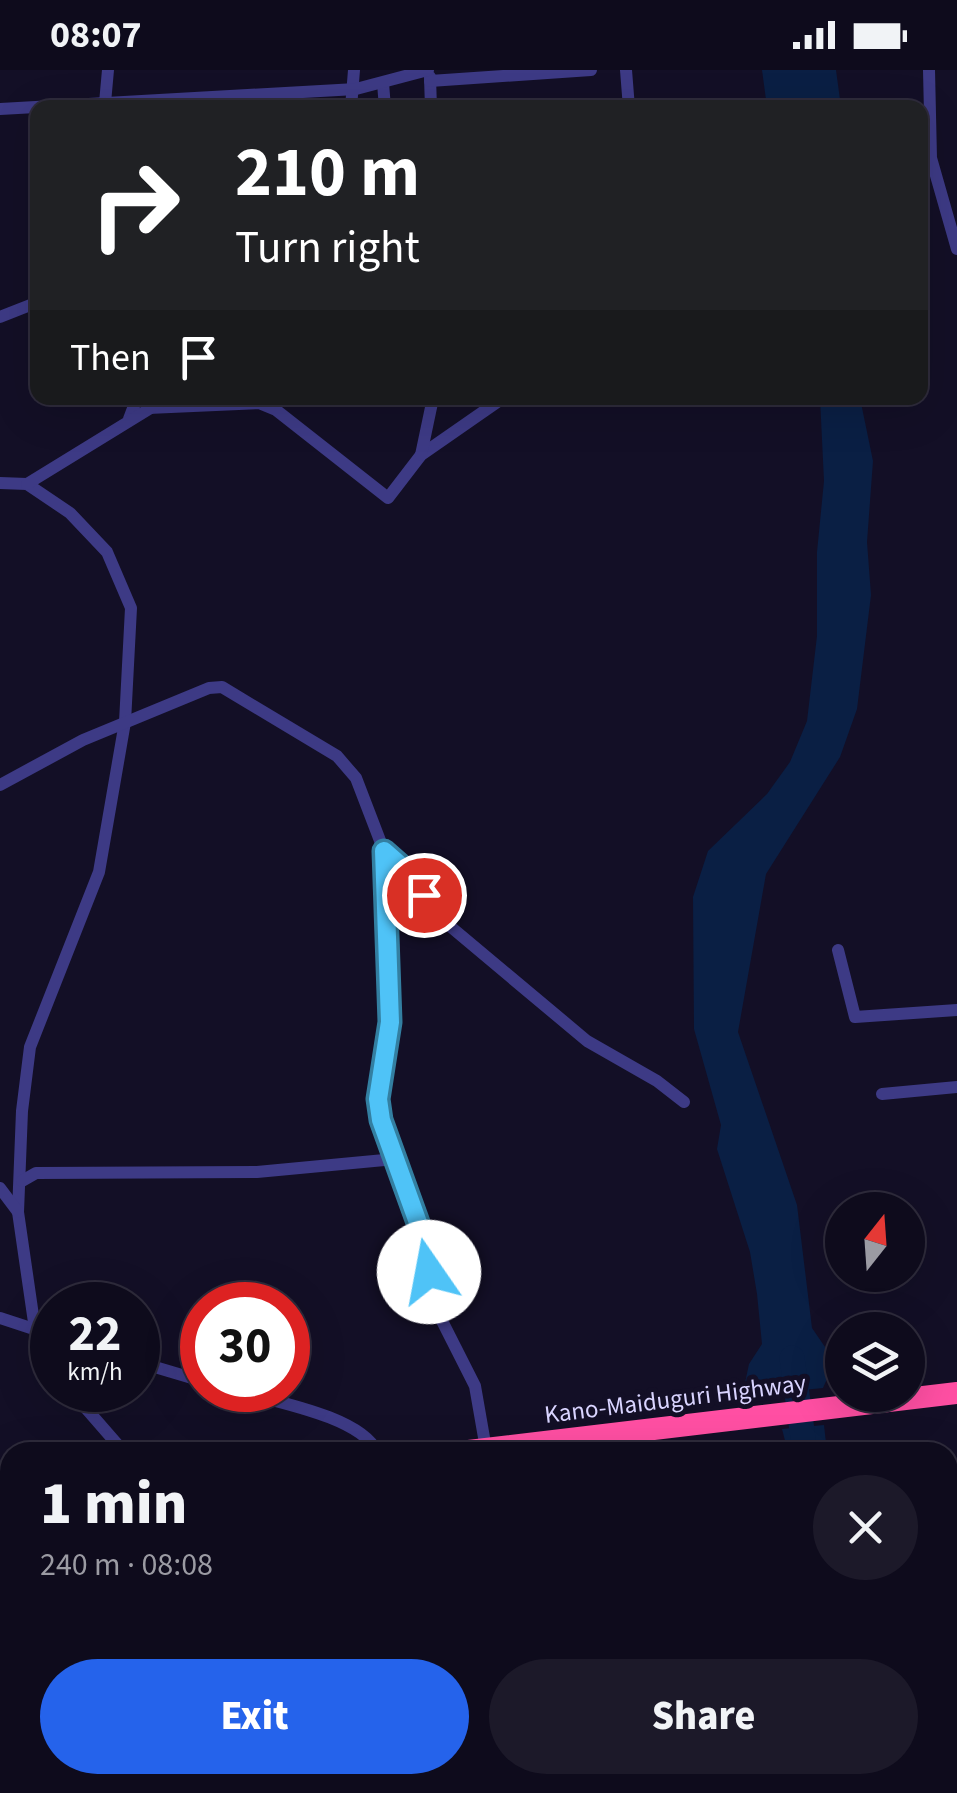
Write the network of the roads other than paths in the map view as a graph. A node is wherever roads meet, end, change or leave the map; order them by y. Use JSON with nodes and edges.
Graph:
{"nodes":[{"id":1,"x":108,"y":70,"type":"edge"},
{"id":2,"x":354,"y":70,"type":"edge"},
{"id":3,"x":592,"y":70,"type":"edge"},
{"id":4,"x":626,"y":70,"type":"edge"},
{"id":5,"x":929,"y":70,"type":"edge"},
{"id":6,"x":429,"y":74,"type":"edge"},
{"id":7,"x":383,"y":84,"type":"junction"},
{"id":8,"x":356,"y":89,"type":"junction"},
{"id":9,"x":105,"y":100,"type":"edge"},
{"id":10,"x":236,"y":100,"type":"edge"},
{"id":11,"x":353,"y":100,"type":"edge"},
{"id":12,"x":384,"y":100,"type":"edge"},
{"id":13,"x":431,"y":100,"type":"edge"},
{"id":14,"x":628,"y":100,"type":"edge"},
{"id":15,"x":30,"y":108,"type":"edge"},
{"id":16,"x":0,"y":110,"type":"edge"},
{"id":17,"x":957,"y":249,"type":"edge"},
{"id":18,"x":30,"y":305,"type":"edge"},
{"id":19,"x":0,"y":317,"type":"edge"},
{"id":20,"x":134,"y":405,"type":"edge"},
{"id":21,"x":154,"y":405,"type":"edge"},
{"id":22,"x":215,"y":405,"type":"edge"},
{"id":23,"x":264,"y":405,"type":"edge"},
{"id":24,"x":432,"y":405,"type":"edge"},
{"id":25,"x":493,"y":405,"type":"edge"},
{"id":26,"x":148,"y":408,"type":"junction"},
{"id":27,"x":129,"y":419,"type":"junction"},
{"id":28,"x":421,"y":455,"type":"junction"},
{"id":29,"x":0,"y":483,"type":"edge"},
{"id":30,"x":27,"y":484,"type":"junction"},
{"id":31,"x":125,"y":722,"type":"junction"},
{"id":32,"x":0,"y":785,"type":"edge"},
{"id":33,"x":384,"y":851,"type":"junction"},
{"id":34,"x":838,"y":950,"type":"dead end"},
{"id":35,"x":957,"y":1010,"type":"edge"},
{"id":36,"x":957,"y":1087,"type":"edge"},
{"id":37,"x":882,"y":1094,"type":"dead end"},
{"id":38,"x":684,"y":1102,"type":"dead end"},
{"id":39,"x":395,"y":1159,"type":"junction"},
{"id":40,"x":22,"y":1181,"type":"junction"},
{"id":41,"x":0,"y":1188,"type":"edge"},
{"id":42,"x":18,"y":1212,"type":"junction"},
{"id":43,"x":30,"y":1305,"type":"edge"},
{"id":44,"x":0,"y":1318,"type":"edge"},
{"id":45,"x":30,"y":1327,"type":"edge"},
{"id":46,"x":957,"y":1392,"type":"edge"},
{"id":47,"x":89,"y":1412,"type":"edge"},
{"id":48,"x":309,"y":1412,"type":"edge"},
{"id":49,"x":115,"y":1442,"type":"edge"},
{"id":50,"x":369,"y":1442,"type":"edge"},
{"id":51,"x":485,"y":1442,"type":"edge"},
{"id":52,"x":543,"y":1442,"type":"edge"}],
"edges":[{"from":1,"to":9,"type":"street"},
{"from":2,"to":8,"type":"street"},
{"from":3,"to":6,"type":"street"},
{"from":4,"to":14,"type":"street"},
{"from":5,"to":17,"type":"street"},
{"from":6,"to":7,"type":"street"},
{"from":6,"to":13,"type":"street"},
{"from":7,"to":8,"type":"street"},
{"from":7,"to":12,"type":"street"},
{"from":8,"to":10,"type":"street"},
{"from":8,"to":11,"type":"street"},
{"from":15,"to":16,"type":"street"},
{"from":18,"to":19,"type":"street"},
{"from":20,"to":27,"type":"street"},
{"from":21,"to":26,"type":"street"},
{"from":22,"to":26,"type":"street"},
{"from":23,"to":28,"type":"street"},
{"from":24,"to":28,"type":"street"},
{"from":25,"to":28,"type":"street"},
{"from":26,"to":27,"type":"street"},
{"from":27,"to":30,"type":"street"},
{"from":29,"to":30,"type":"street"},
{"from":30,"to":31,"type":"street"},
{"from":31,"to":32,"type":"street"},
{"from":31,"to":33,"type":"street"},
{"from":31,"to":40,"type":"street"},
{"from":33,"to":38,"type":"street"},
{"from":33,"to":39,"type":"street"},
{"from":34,"to":35,"type":"street"},
{"from":36,"to":37,"type":"street"},
{"from":39,"to":40,"type":"street"},
{"from":39,"to":51,"type":"street"},
{"from":40,"to":42,"type":"street"},
{"from":41,"to":42,"type":"street"},
{"from":42,"to":43,"type":"street"},
{"from":44,"to":45,"type":"street"},
{"from":46,"to":52,"type":"highway","name":"Kano-Maiduguri Highway"},
{"from":47,"to":49,"type":"street"},
{"from":48,"to":50,"type":"street"}]}
